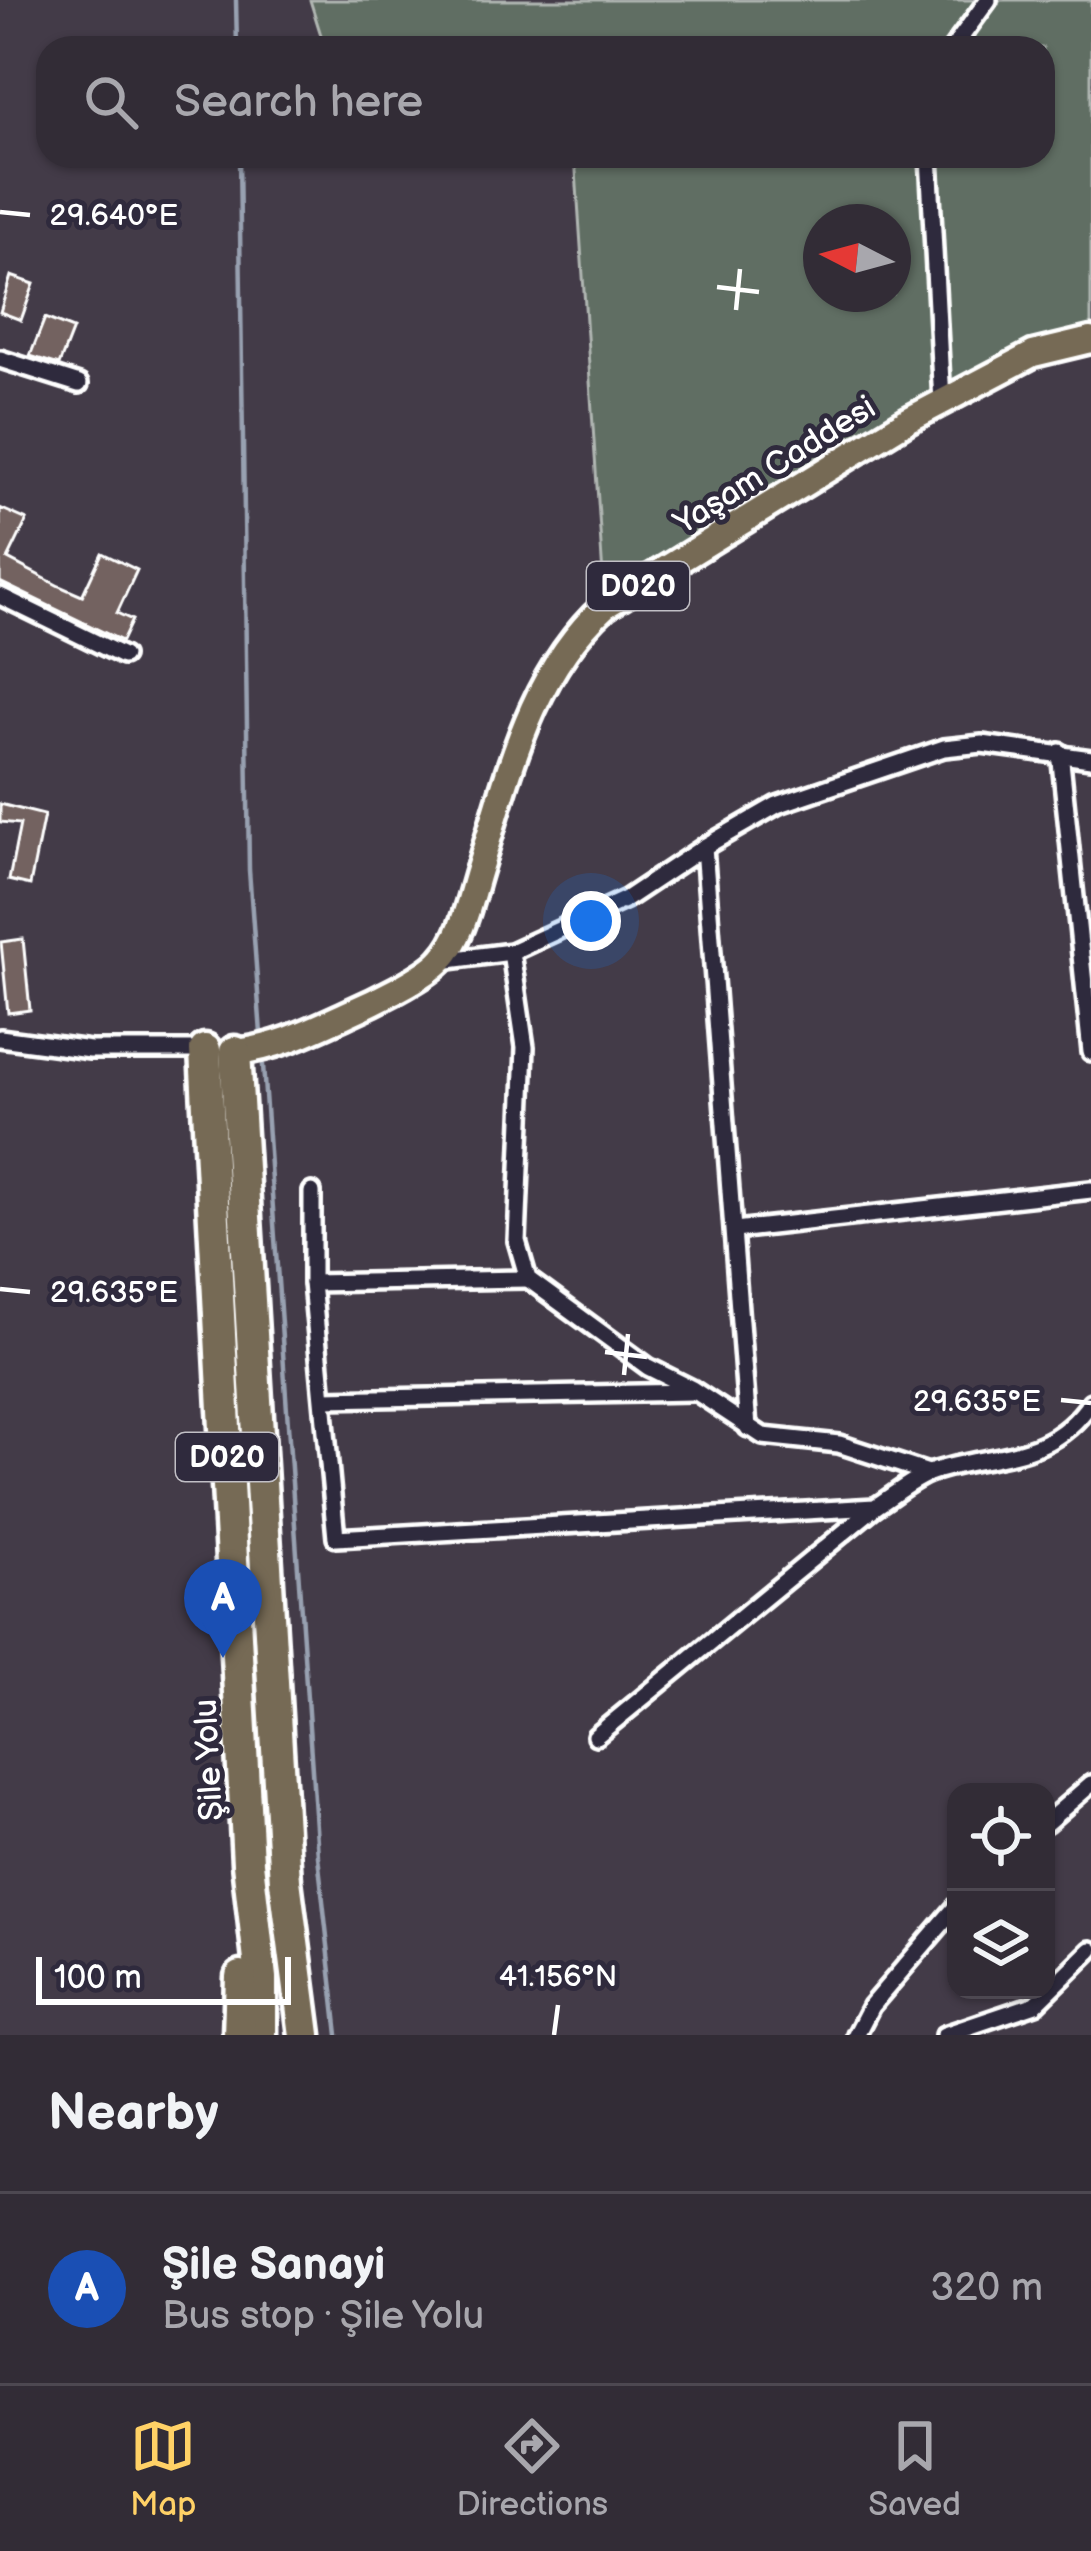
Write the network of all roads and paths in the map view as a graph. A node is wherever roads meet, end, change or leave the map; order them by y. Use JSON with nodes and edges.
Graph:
{"nodes":[{"id":1,"x":988,"y":0,"type":"edge"},
{"id":2,"x":962,"y":36,"type":"edge"},
{"id":3,"x":930,"y":168,"type":"edge"},
{"id":4,"x":1091,"y":340,"type":"edge"},
{"id":5,"x":0,"y":359,"type":"edge"},
{"id":6,"x":79,"y":384,"type":"dead end"},
{"id":7,"x":942,"y":402,"type":"junction"},
{"id":8,"x":0,"y":596,"type":"edge"},
{"id":9,"x":124,"y":656,"type":"dead end"},
{"id":10,"x":1060,"y":752,"type":"junction"},
{"id":11,"x":1091,"y":758,"type":"edge"},
{"id":12,"x":704,"y":847,"type":"junction"},
{"id":13,"x":511,"y":952,"type":"junction"},
{"id":14,"x":441,"y":961,"type":"junction"},
{"id":15,"x":0,"y":1038,"type":"edge"},
{"id":16,"x":220,"y":1051,"type":"junction"},
{"id":17,"x":1091,"y":1052,"type":"edge"},
{"id":18,"x":1091,"y":1190,"type":"edge"},
{"id":19,"x":312,"y":1192,"type":"dead end"},
{"id":20,"x":735,"y":1230,"type":"junction"},
{"id":21,"x":527,"y":1279,"type":"junction"},
{"id":22,"x":312,"y":1282,"type":"junction"},
{"id":23,"x":695,"y":1391,"type":"junction"},
{"id":24,"x":324,"y":1399,"type":"junction"},
{"id":25,"x":1091,"y":1402,"type":"edge"},
{"id":26,"x":748,"y":1429,"type":"junction"},
{"id":27,"x":928,"y":1473,"type":"junction"},
{"id":28,"x":875,"y":1507,"type":"junction"},
{"id":29,"x":596,"y":1736,"type":"dead end"},
{"id":30,"x":1091,"y":1784,"type":"edge"},
{"id":31,"x":1055,"y":1815,"type":"edge"},
{"id":32,"x":248,"y":1863,"type":"junction"},
{"id":33,"x":947,"y":1917,"type":"edge"},
{"id":34,"x":1091,"y":1950,"type":"edge"},
{"id":35,"x":239,"y":2035,"type":"edge"},
{"id":36,"x":261,"y":2035,"type":"edge"},
{"id":37,"x":305,"y":2035,"type":"edge"},
{"id":38,"x":856,"y":2035,"type":"edge"},
{"id":39,"x":944,"y":2035,"type":"edge"}],
"edges":[{"from":1,"to":2,"type":"street"},
{"from":3,"to":7,"type":"street"},
{"from":4,"to":7,"type":"main road","name":"Yaşam Caddesi","number":"D020"},
{"from":5,"to":6,"type":"street"},
{"from":7,"to":14,"type":"main road","name":"Yaşam Caddesi","number":"D020"},
{"from":8,"to":9,"type":"street"},
{"from":10,"to":11,"type":"street"},
{"from":10,"to":12,"type":"street"},
{"from":10,"to":17,"type":"street"},
{"from":12,"to":13,"type":"street"},
{"from":12,"to":20,"type":"street"},
{"from":13,"to":14,"type":"street"},
{"from":13,"to":21,"type":"street"},
{"from":14,"to":16,"type":"main road"},
{"from":15,"to":16,"type":"street"},
{"from":16,"to":32,"type":"highway","name":"Şile Yolu","number":"D020"},
{"from":16,"to":37,"type":"highway","number":"D020"},
{"from":18,"to":20,"type":"street"},
{"from":19,"to":22,"type":"street"},
{"from":20,"to":26,"type":"street"},
{"from":21,"to":22,"type":"street"},
{"from":21,"to":23,"type":"street"},
{"from":22,"to":24,"type":"street"},
{"from":23,"to":24,"type":"street"},
{"from":23,"to":26,"type":"street"},
{"from":24,"to":28,"type":"street"},
{"from":25,"to":27,"type":"street"},
{"from":26,"to":27,"type":"street"},
{"from":27,"to":28,"type":"street"},
{"from":28,"to":29,"type":"street"},
{"from":30,"to":31,"type":"street"},
{"from":32,"to":35,"type":"highway"},
{"from":32,"to":36,"type":"highway","name":"Şile Yolu","number":"D020"},
{"from":33,"to":38,"type":"street"},
{"from":34,"to":39,"type":"street"}]}
